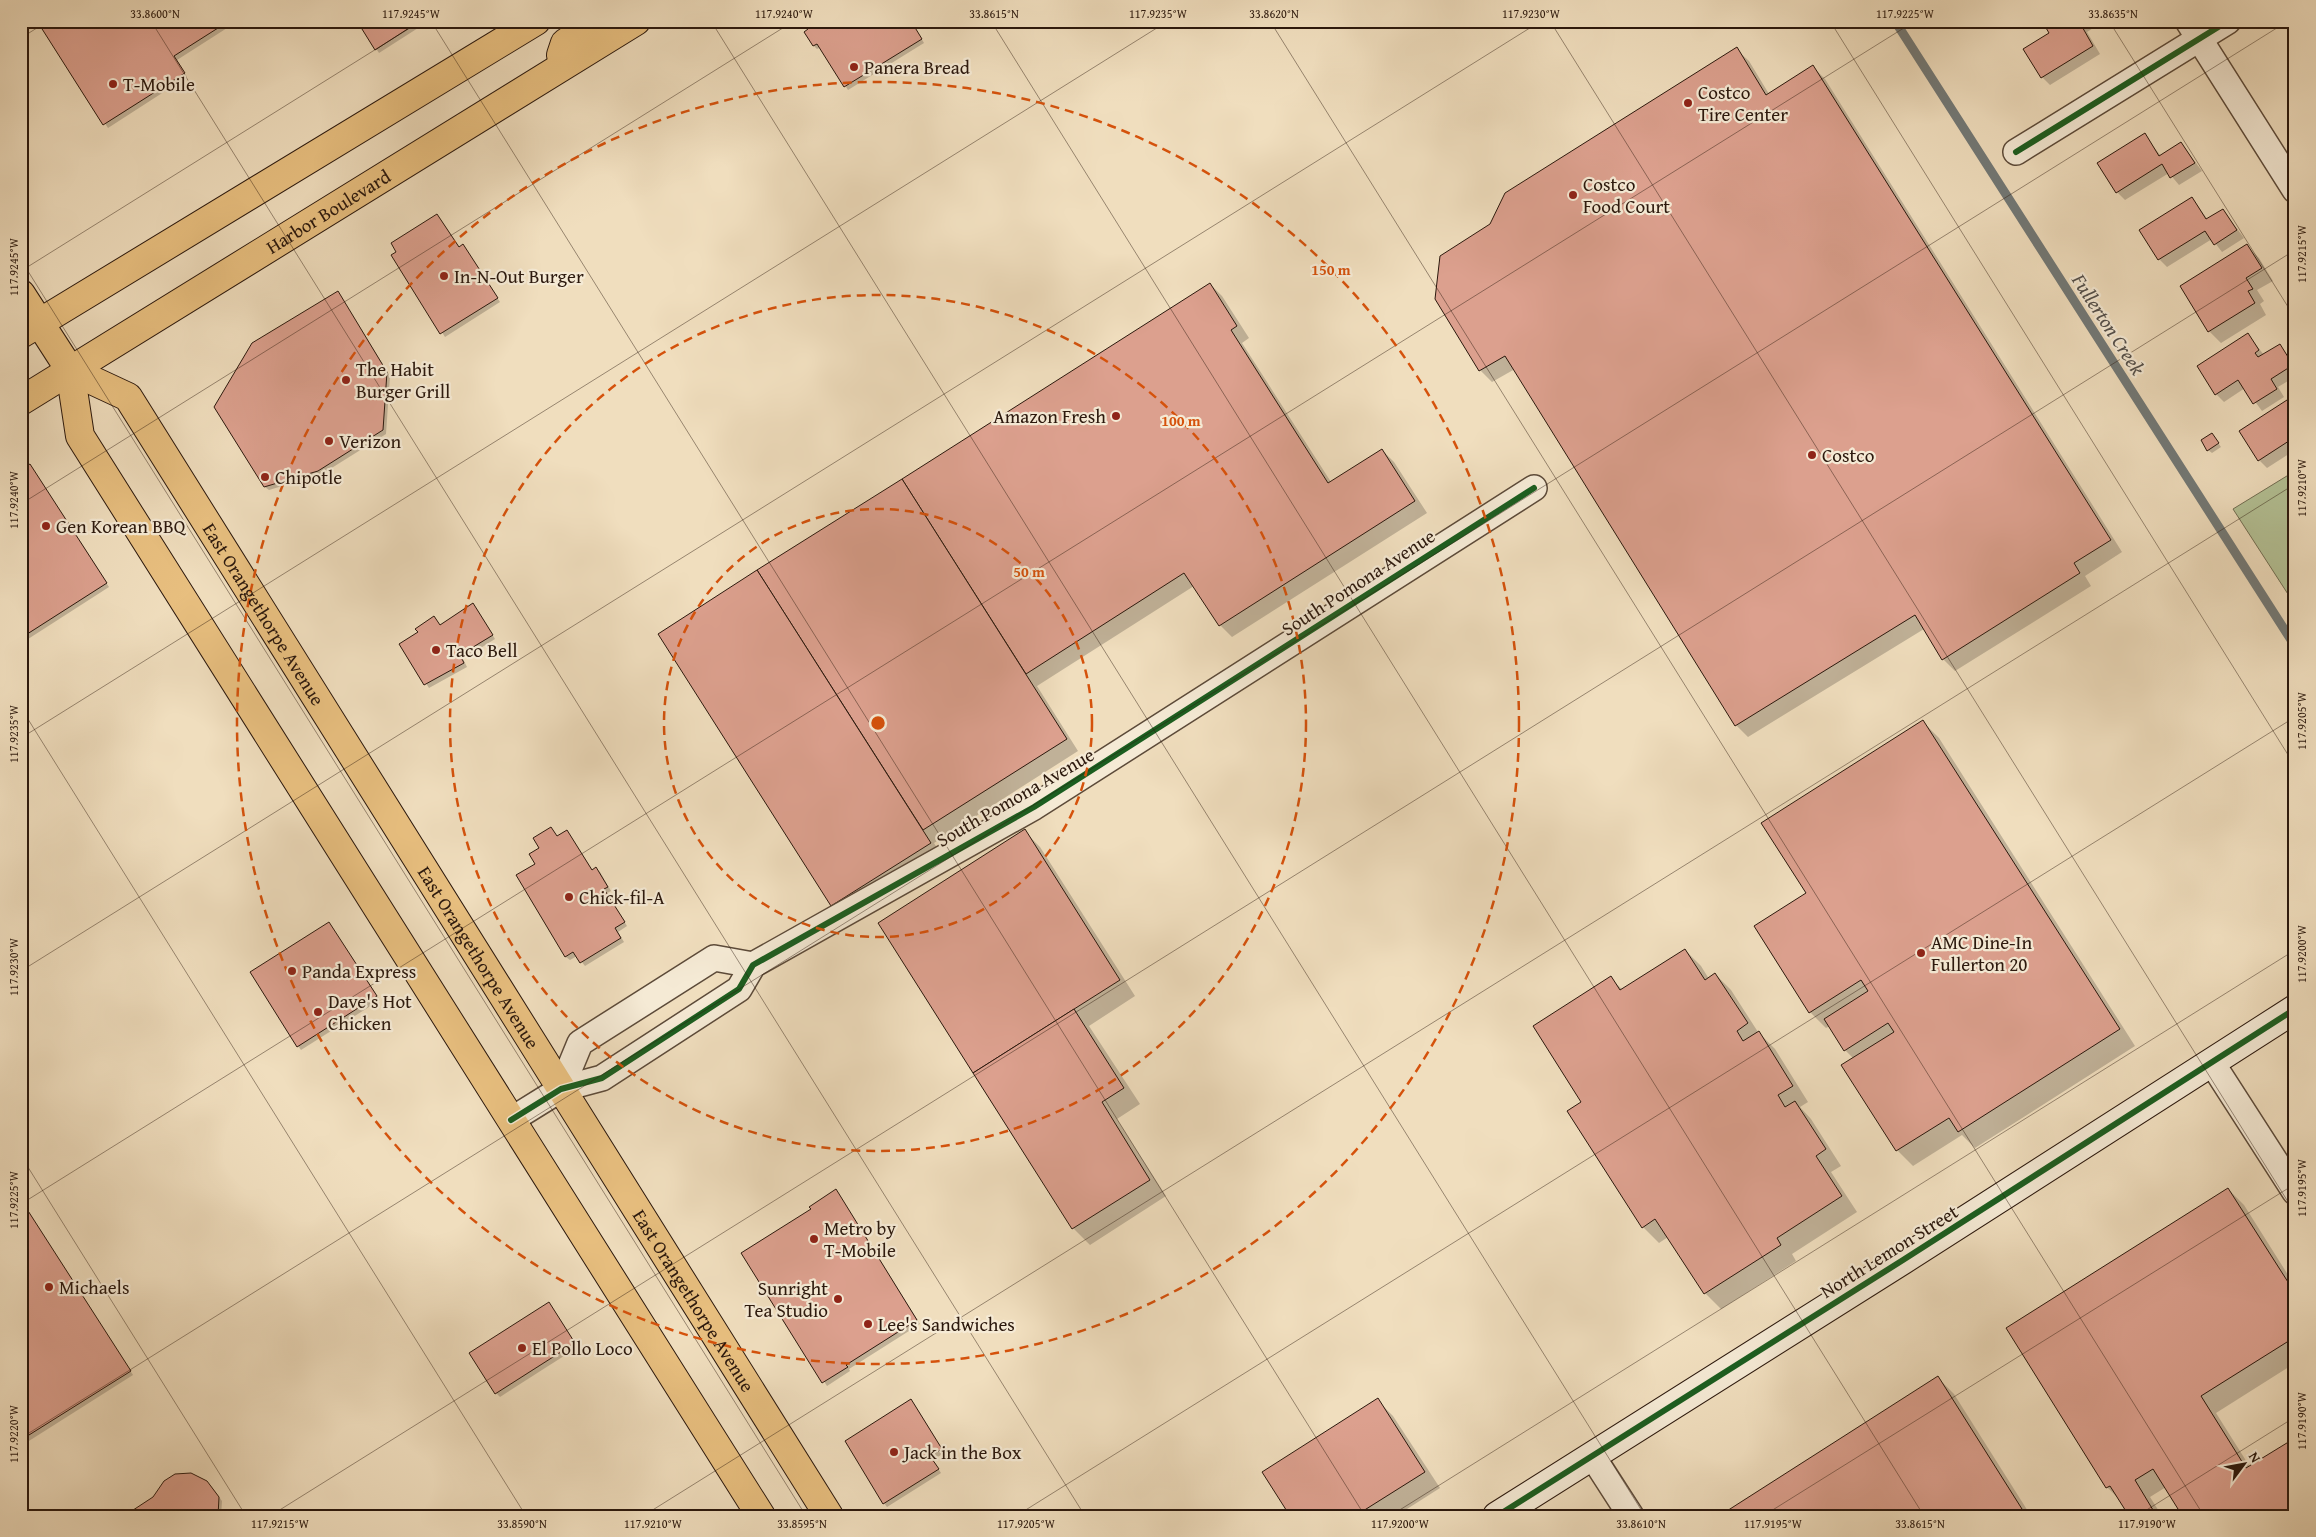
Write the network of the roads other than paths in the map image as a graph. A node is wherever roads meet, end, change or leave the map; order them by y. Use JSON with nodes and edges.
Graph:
{"nodes":[{"id":1,"x":536,"y":21,"type":"edge"},
{"id":2,"x":597,"y":21,"type":"edge"},
{"id":3,"x":636,"y":21,"type":"edge"},
{"id":4,"x":2228,"y":21,"type":"edge"},
{"id":5,"x":2194,"y":30,"type":"edge"},
{"id":6,"x":555,"y":71,"type":"junction"},
{"id":7,"x":2016,"y":152,"type":"dead end"},
{"id":8,"x":2295,"y":190,"type":"edge"},
{"id":9,"x":21,"y":294,"type":"edge"},
{"id":10,"x":30,"y":328,"type":"edge"},
{"id":11,"x":70,"y":370,"type":"junction"},
{"id":12,"x":21,"y":401,"type":"edge"},
{"id":13,"x":1534,"y":488,"type":"dead end"},
{"id":14,"x":753,"y":965,"type":"junction"},
{"id":15,"x":2295,"y":1009,"type":"edge"},
{"id":16,"x":2212,"y":1062,"type":"junction"},
{"id":17,"x":561,"y":1089,"type":"junction"},
{"id":18,"x":511,"y":1120,"type":"junction"},
{"id":19,"x":2295,"y":1192,"type":"edge"},
{"id":20,"x":1593,"y":1457,"type":"junction"},
{"id":21,"x":761,"y":1516,"type":"edge"},
{"id":22,"x":829,"y":1516,"type":"edge"},
{"id":23,"x":1497,"y":1516,"type":"edge"},
{"id":24,"x":1631,"y":1516,"type":"edge"}],
"edges":[{"from":1,"to":10,"type":"main road"},
{"from":2,"to":6,"type":"main road"},
{"from":3,"to":6,"type":"main road","name":"Harbor Boulevard"},
{"from":4,"to":5,"type":"street"},
{"from":5,"to":7,"type":"street"},
{"from":5,"to":8,"type":"street"},
{"from":6,"to":11,"type":"main road","name":"Harbor Boulevard"},
{"from":9,"to":10,"type":"main road"},
{"from":10,"to":11,"type":"main road"},
{"from":11,"to":12,"type":"main road","name":"Harbor Boulevard"},
{"from":11,"to":17,"type":"main road","name":"East Orangethorpe Avenue"},
{"from":11,"to":18,"type":"main road"},
{"from":13,"to":14,"type":"street","name":"South Pomona Avenue"},
{"from":14,"to":17,"type":"street"},
{"from":14,"to":17,"type":"street"},
{"from":15,"to":16,"type":"street","name":"North Lemon Street"},
{"from":16,"to":19,"type":"street"},
{"from":16,"to":20,"type":"street","name":"North Lemon Street"},
{"from":17,"to":18,"type":"street"},
{"from":17,"to":22,"type":"main road","name":"East Orangethorpe Avenue"},
{"from":18,"to":21,"type":"main road"},
{"from":20,"to":23,"type":"street","name":"North Lemon Street"},
{"from":20,"to":24,"type":"street"}]}
